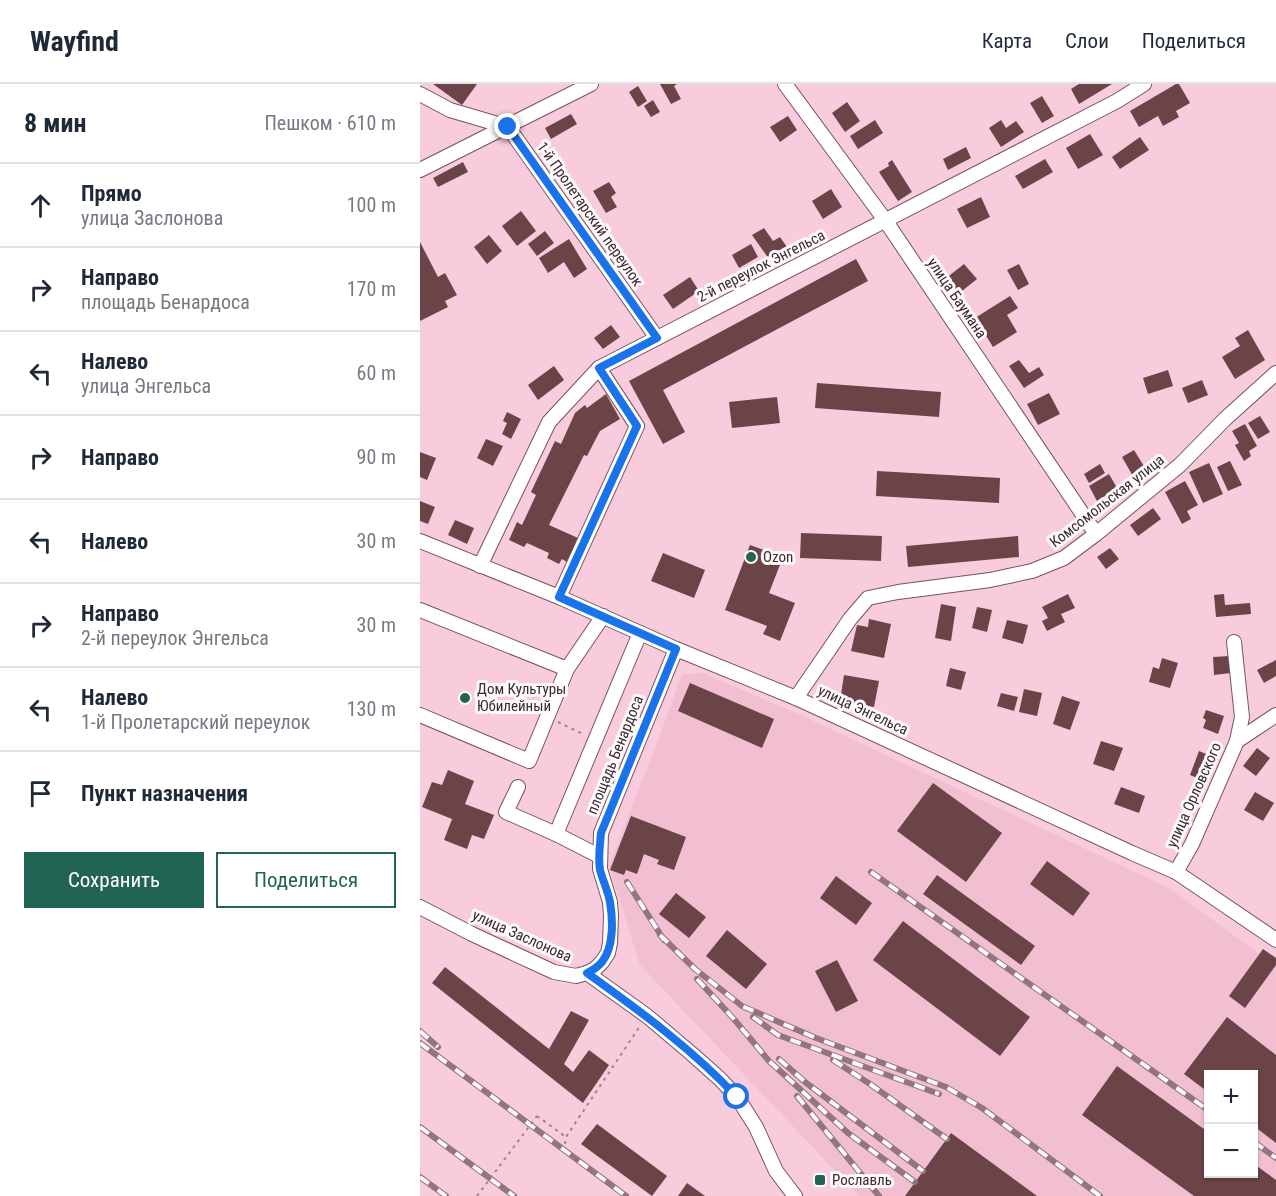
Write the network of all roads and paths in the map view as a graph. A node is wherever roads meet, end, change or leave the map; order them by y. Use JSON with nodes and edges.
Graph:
{"nodes":[{"id":1,"x":591,"y":84,"type":"edge"},
{"id":2,"x":785,"y":84,"type":"edge"},
{"id":3,"x":1144,"y":84,"type":"edge"},
{"id":4,"x":420,"y":94,"type":"edge"},
{"id":5,"x":508,"y":127,"type":"junction"},
{"id":6,"x":420,"y":170,"type":"edge"},
{"id":7,"x":885,"y":220,"type":"junction"},
{"id":8,"x":657,"y":338,"type":"junction"},
{"id":9,"x":599,"y":368,"type":"junction"},
{"id":10,"x":1275,"y":378,"type":"edge"},
{"id":11,"x":1096,"y":534,"type":"junction"},
{"id":12,"x":420,"y":541,"type":"edge"},
{"id":13,"x":480,"y":566,"type":"junction"},
{"id":14,"x":559,"y":597,"type":"junction"},
{"id":15,"x":420,"y":610,"type":"edge"},
{"id":16,"x":603,"y":616,"type":"junction"},
{"id":17,"x":640,"y":633,"type":"junction"},
{"id":18,"x":1234,"y":642,"type":"dead end"},
{"id":19,"x":676,"y":649,"type":"junction"},
{"id":20,"x":567,"y":669,"type":"junction"},
{"id":21,"x":796,"y":698,"type":"junction"},
{"id":22,"x":420,"y":715,"type":"edge"},
{"id":23,"x":1276,"y":715,"type":"edge"},
{"id":24,"x":548,"y":717,"type":"junction"},
{"id":25,"x":596,"y":740,"type":"junction"},
{"id":26,"x":1237,"y":741,"type":"junction"},
{"id":27,"x":518,"y":787,"type":"dead end"},
{"id":28,"x":556,"y":834,"type":"junction"},
{"id":29,"x":599,"y":856,"type":"junction"},
{"id":30,"x":1176,"y":872,"type":"junction"},
{"id":31,"x":420,"y":907,"type":"edge"},
{"id":32,"x":1276,"y":939,"type":"edge"},
{"id":33,"x":587,"y":973,"type":"junction"},
{"id":34,"x":647,"y":1016,"type":"junction"},
{"id":35,"x":566,"y":1137,"type":"junction"},
{"id":36,"x":565,"y":1144,"type":"dead end"},
{"id":37,"x":477,"y":1196,"type":"edge"},
{"id":38,"x":795,"y":1196,"type":"edge"}],
"edges":[{"from":1,"to":5,"type":"street"},
{"from":2,"to":7,"type":"street","name":"улица Баумана"},
{"from":3,"to":7,"type":"street","name":"2-й переулок Энгельса"},
{"from":4,"to":5,"type":"street"},
{"from":5,"to":6,"type":"street"},
{"from":5,"to":8,"type":"street","name":"1-й Пролетарский переулок"},
{"from":7,"to":8,"type":"street","name":"2-й переулок Энгельса"},
{"from":7,"to":11,"type":"street","name":"улица Баумана"},
{"from":8,"to":9,"type":"street","name":"2-й переулок Энгельса"},
{"from":9,"to":13,"type":"street","name":"2-й переулок Энгельса"},
{"from":9,"to":14,"type":"street"},
{"from":10,"to":11,"type":"street","name":"Комсомольская улица"},
{"from":11,"to":21,"type":"street","name":"Комсомольская улица"},
{"from":12,"to":13,"type":"street","name":"улица Энгельса"},
{"from":13,"to":14,"type":"street","name":"улица Энгельса"},
{"from":14,"to":16,"type":"street","name":"улица Энгельса"},
{"from":15,"to":20,"type":"street"},
{"from":16,"to":17,"type":"street","name":"улица Энгельса"},
{"from":16,"to":20,"type":"street"},
{"from":17,"to":19,"type":"street","name":"улица Энгельса"},
{"from":17,"to":25,"type":"street"},
{"from":18,"to":26,"type":"street"},
{"from":19,"to":21,"type":"street","name":"улица Энгельса"},
{"from":19,"to":29,"type":"street","name":"площадь Бенардоса"},
{"from":20,"to":24,"type":"street"},
{"from":21,"to":30,"type":"street","name":"улица Энгельса"},
{"from":22,"to":24,"type":"street"},
{"from":23,"to":26,"type":"street","name":"улица Орловского"},
{"from":24,"to":25,"type":"path"},
{"from":25,"to":28,"type":"street"},
{"from":26,"to":30,"type":"street","name":"улица Орловского"},
{"from":27,"to":28,"type":"street"},
{"from":28,"to":29,"type":"street"},
{"from":29,"to":33,"type":"street","name":"площадь Бенардоса"},
{"from":30,"to":32,"type":"street","name":"улица Энгельса"},
{"from":31,"to":33,"type":"street","name":"улица Заслонова"},
{"from":33,"to":34,"type":"street","name":"улица Заслонова"},
{"from":34,"to":35,"type":"path"},
{"from":34,"to":38,"type":"street","name":"улица Заслонова"},
{"from":35,"to":36,"type":"path"},
{"from":35,"to":37,"type":"path","bridge":true}]}
